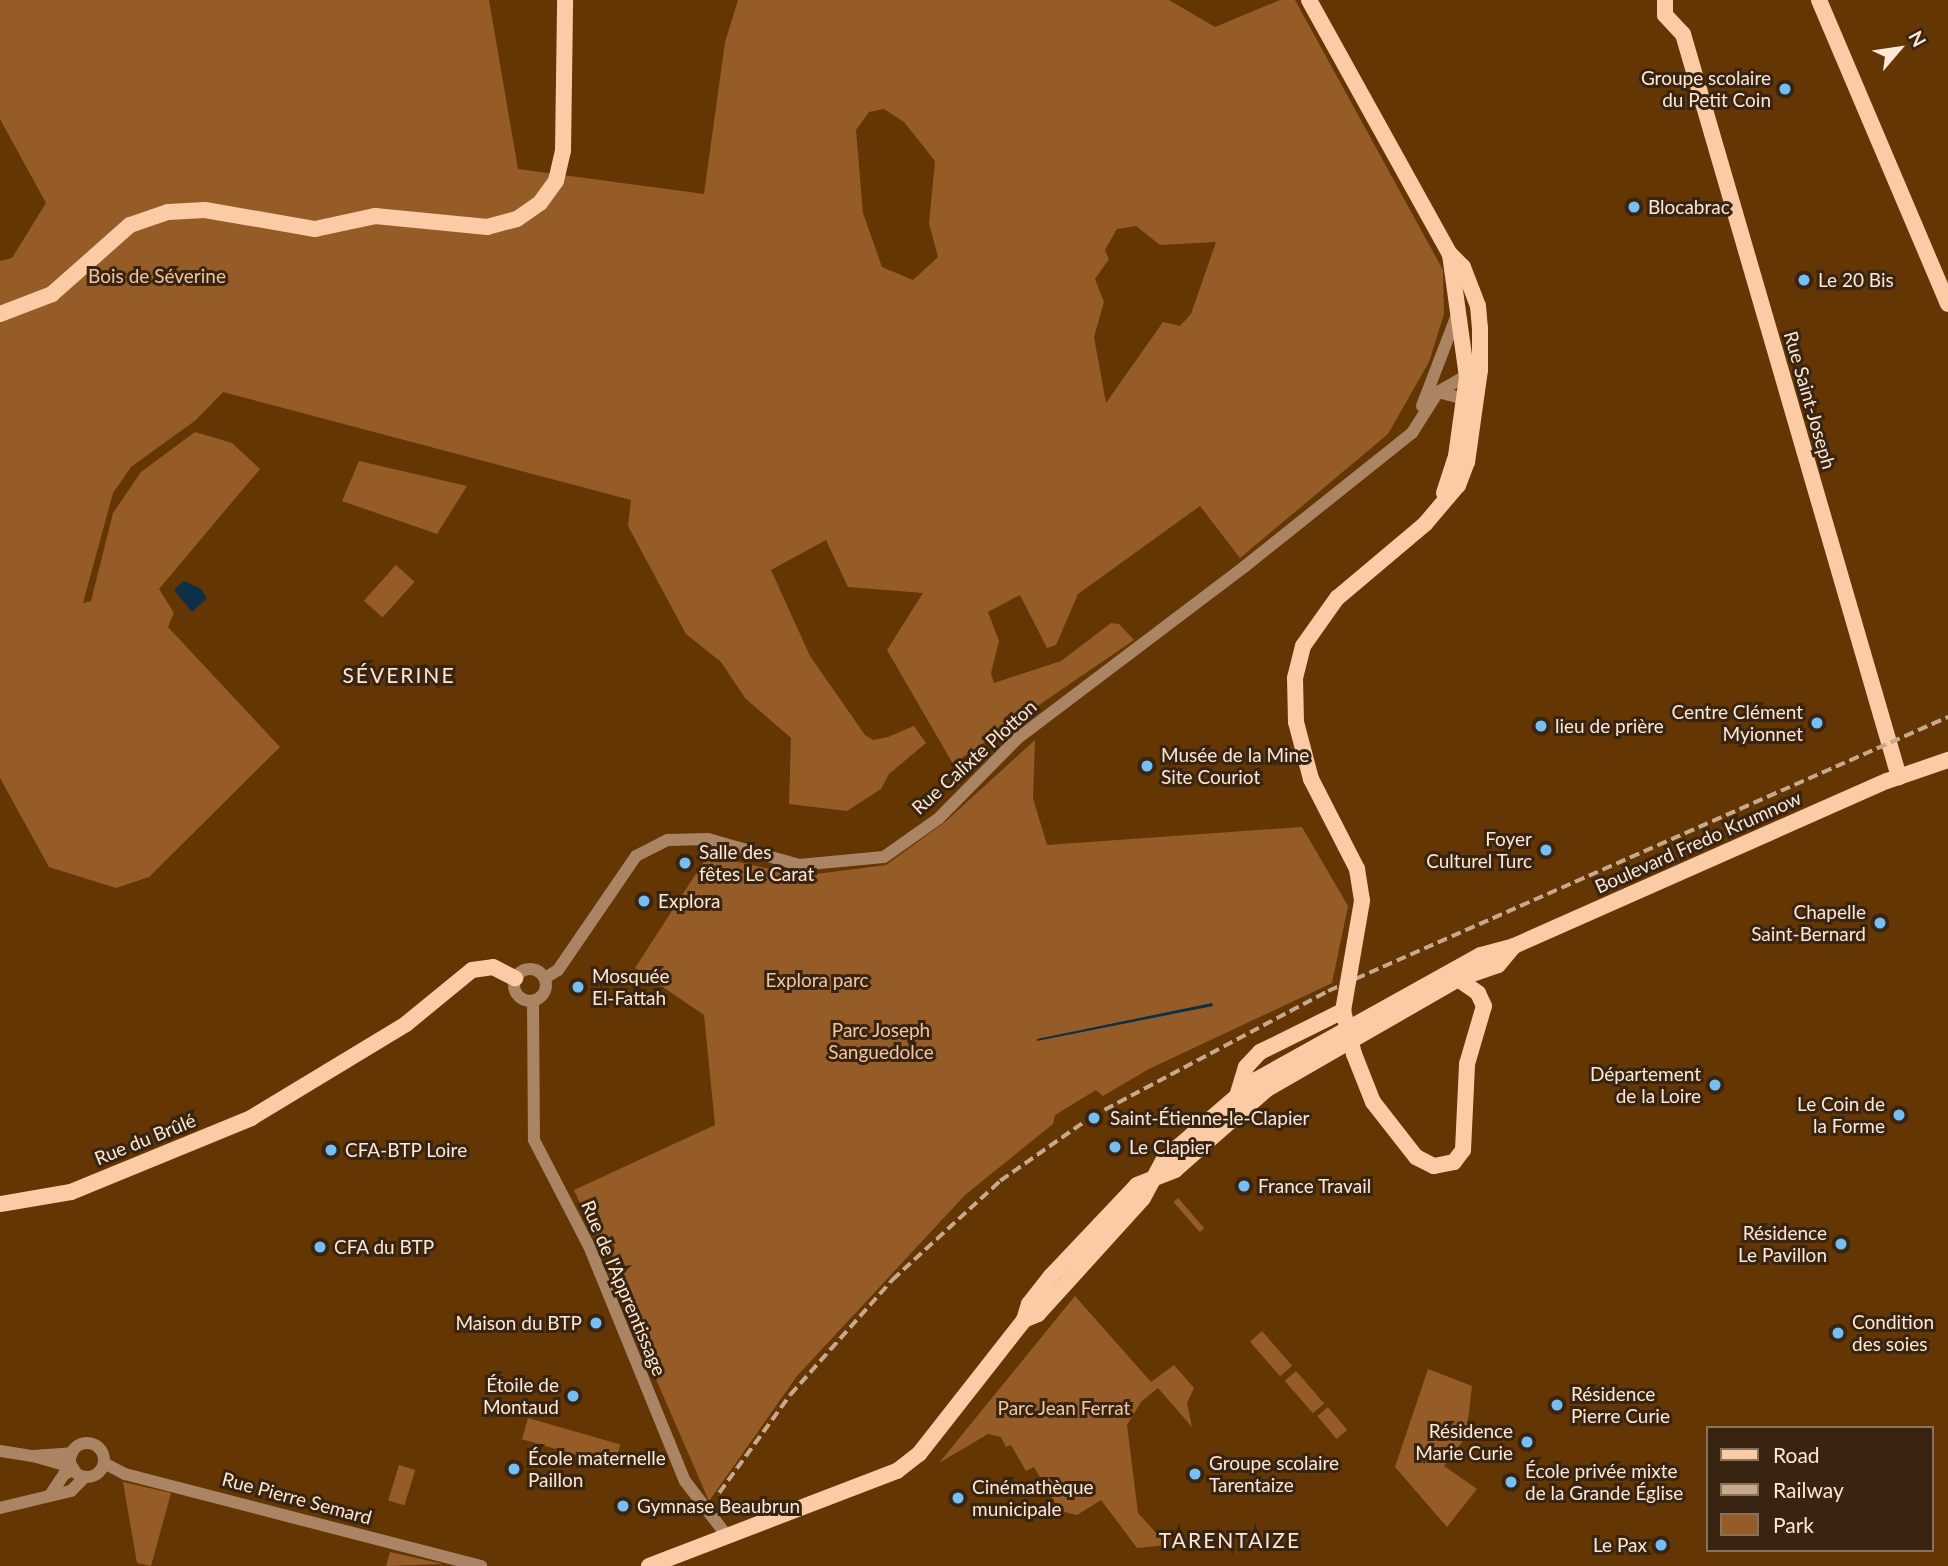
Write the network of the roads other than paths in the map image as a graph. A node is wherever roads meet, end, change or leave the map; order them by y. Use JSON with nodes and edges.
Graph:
{"nodes":[{"id":1,"x":565,"y":0,"type":"edge"},
{"id":2,"x":1309,"y":0,"type":"edge"},
{"id":3,"x":1819,"y":0,"type":"edge"},
{"id":4,"x":1665,"y":8,"type":"edge"},
{"id":5,"x":1450,"y":254,"type":"junction"},
{"id":6,"x":1948,"y":304,"type":"edge"},
{"id":7,"x":1459,"y":309,"type":"junction"},
{"id":8,"x":0,"y":314,"type":"edge"},
{"id":9,"x":1480,"y":363,"type":"junction"},
{"id":10,"x":1467,"y":377,"type":"junction"},
{"id":11,"x":1438,"y":392,"type":"junction"},
{"id":12,"x":1465,"y":399,"type":"junction"},
{"id":13,"x":1412,"y":432,"type":"junction"},
{"id":14,"x":1443,"y":499,"type":"junction"},
{"id":15,"x":1948,"y":760,"type":"edge"},
{"id":16,"x":1899,"y":777,"type":"junction"},
{"id":17,"x":1514,"y":946,"type":"junction"},
{"id":18,"x":515,"y":978,"type":"junction"},
{"id":19,"x":545,"y":978,"type":"junction"},
{"id":20,"x":1458,"y":979,"type":"junction"},
{"id":21,"x":533,"y":1001,"type":"junction"},
{"id":22,"x":1343,"y":1011,"type":"junction"},
{"id":23,"x":1238,"y":1093,"type":"junction"},
{"id":24,"x":1153,"y":1178,"type":"junction"},
{"id":25,"x":0,"y":1204,"type":"edge"},
{"id":26,"x":0,"y":1451,"type":"edge"},
{"id":27,"x":72,"y":1453,"type":"junction"},
{"id":28,"x":33,"y":1456,"type":"junction"},
{"id":29,"x":50,"y":1463,"type":"junction"},
{"id":30,"x":104,"y":1463,"type":"junction"},
{"id":31,"x":77,"y":1472,"type":"junction"},
{"id":32,"x":59,"y":1482,"type":"junction"},
{"id":33,"x":50,"y":1495,"type":"junction"},
{"id":34,"x":0,"y":1508,"type":"edge"},
{"id":35,"x":727,"y":1535,"type":"junction"},
{"id":36,"x":481,"y":1566,"type":"edge"},
{"id":37,"x":649,"y":1566,"type":"edge"}],
"edges":[{"from":1,"to":8,"type":"main road"},
{"from":2,"to":5,"type":"main road"},
{"from":3,"to":6,"type":"main road"},
{"from":4,"to":16,"type":"main road","name":"Rue Saint-Joseph"},
{"from":5,"to":7,"type":"main road"},
{"from":5,"to":9,"type":"main road"},
{"from":7,"to":10,"type":"main road"},
{"from":7,"to":13,"type":"street"},
{"from":9,"to":10,"type":"street","name":"Rue Calixte Plotton"},
{"from":9,"to":14,"type":"main road"},
{"from":10,"to":11,"type":"street","name":"Rue Calixte Plotton"},
{"from":10,"to":12,"type":"main road"},
{"from":11,"to":12,"type":"street"},
{"from":11,"to":13,"type":"street","name":"Rue Calixte Plotton"},
{"from":12,"to":14,"type":"main road"},
{"from":13,"to":19,"type":"street","name":"Rue Calixte Plotton"},
{"from":14,"to":22,"type":"main road","bridge":true},
{"from":15,"to":16,"type":"main road","name":"Boulevard Fredo Krumnow"},
{"from":16,"to":17,"type":"main road","name":"Boulevard Fredo Krumnow"},
{"from":17,"to":20,"type":"main road"},
{"from":17,"to":23,"type":"main road","name":"Boulevard Fredo Krumnow"},
{"from":18,"to":19,"type":"street"},
{"from":18,"to":21,"type":"street"},
{"from":18,"to":25,"type":"main road","name":"Rue du Brûlé"},
{"from":19,"to":21,"type":"street"},
{"from":20,"to":22,"type":"main road","bridge":true},
{"from":20,"to":24,"type":"main road"},
{"from":21,"to":35,"type":"street","name":"Rue de l'Apprentissage"},
{"from":22,"to":23,"type":"main road"},
{"from":23,"to":24,"type":"main road"},
{"from":24,"to":35,"type":"main road"},
{"from":26,"to":28,"type":"street"},
{"from":27,"to":28,"type":"street"},
{"from":27,"to":30,"type":"street"},
{"from":27,"to":31,"type":"street"},
{"from":28,"to":29,"type":"street"},
{"from":29,"to":31,"type":"street"},
{"from":29,"to":32,"type":"street"},
{"from":30,"to":31,"type":"street"},
{"from":30,"to":36,"type":"street","name":"Rue Pierre Semard"},
{"from":31,"to":32,"type":"street"},
{"from":31,"to":33,"type":"street"},
{"from":32,"to":33,"type":"street"},
{"from":33,"to":34,"type":"street"},
{"from":35,"to":37,"type":"main road"}]}
